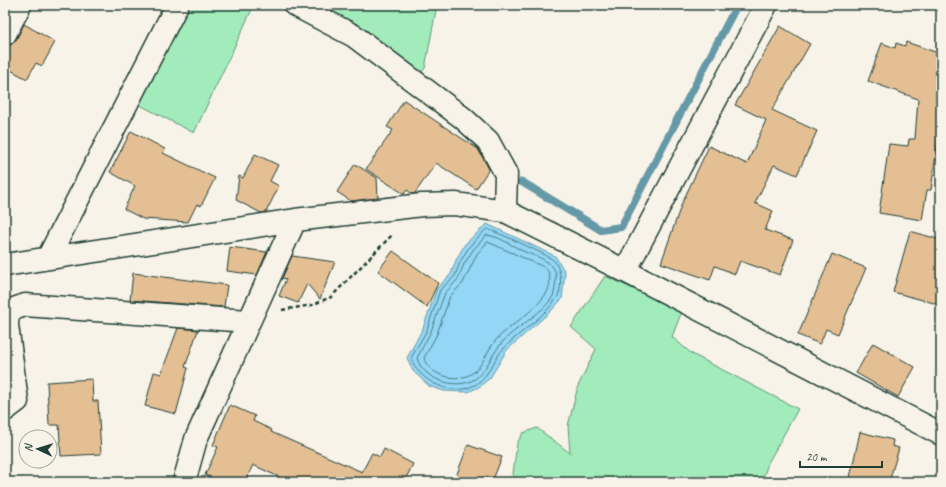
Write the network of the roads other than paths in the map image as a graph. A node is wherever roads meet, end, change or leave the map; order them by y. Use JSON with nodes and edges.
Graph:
{"nodes":[{"id":1,"x":20,"y":5,"type":"edge"},
{"id":2,"x":177,"y":5,"type":"edge"},
{"id":3,"x":295,"y":5,"type":"edge"},
{"id":4,"x":766,"y":5,"type":"edge"},
{"id":5,"x":5,"y":34,"type":"edge"},
{"id":6,"x":505,"y":211,"type":"junction"},
{"id":7,"x":295,"y":220,"type":"junction"},
{"id":8,"x":48,"y":258,"type":"junction"},
{"id":9,"x":5,"y":264,"type":"edge"},
{"id":10,"x":626,"y":271,"type":"junction"},
{"id":11,"x":249,"y":318,"type":"junction"},
{"id":12,"x":5,"y":410,"type":"edge"},
{"id":13,"x":941,"y":434,"type":"edge"},
{"id":14,"x":184,"y":482,"type":"edge"}],
"edges":[{"from":1,"to":5,"type":"street"},
{"from":2,"to":8,"type":"street"},
{"from":3,"to":6,"type":"street"},
{"from":4,"to":10,"type":"street"},
{"from":6,"to":7,"type":"street"},
{"from":6,"to":10,"type":"street"},
{"from":7,"to":8,"type":"street"},
{"from":7,"to":11,"type":"street"},
{"from":8,"to":9,"type":"street"},
{"from":10,"to":13,"type":"street"},
{"from":11,"to":12,"type":"street"},
{"from":11,"to":14,"type":"street"}]}
